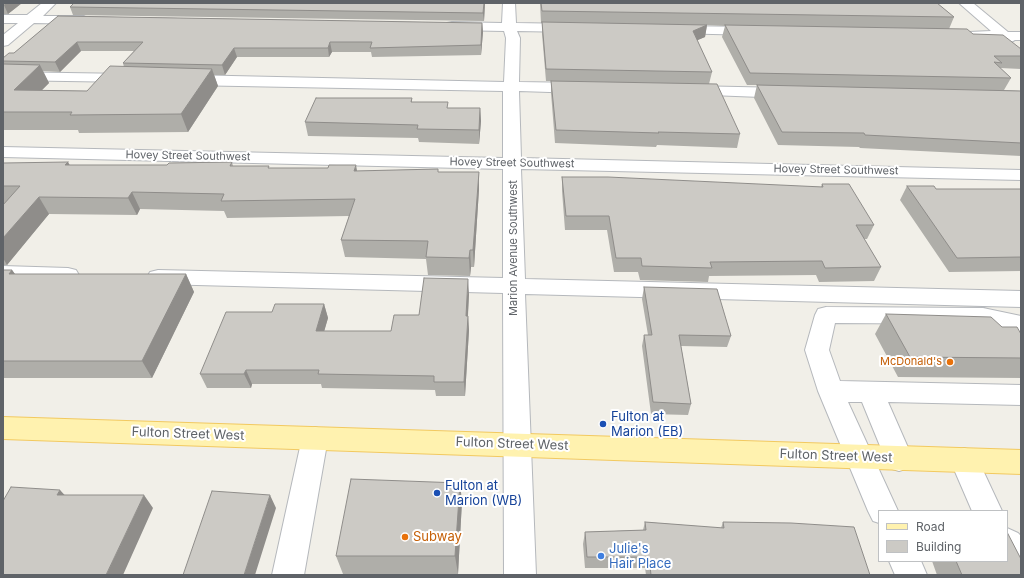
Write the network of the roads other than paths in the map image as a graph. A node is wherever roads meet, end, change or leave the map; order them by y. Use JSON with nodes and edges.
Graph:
{"nodes":[{"id":1,"x":50,"y":3,"type":"edge"},
{"id":2,"x":509,"y":3,"type":"edge"},
{"id":3,"x":965,"y":3,"type":"edge"},
{"id":4,"x":3,"y":19,"type":"edge"},
{"id":5,"x":30,"y":19,"type":"junction"},
{"id":6,"x":98,"y":20,"type":"edge"},
{"id":7,"x":440,"y":26,"type":"edge"},
{"id":8,"x":510,"y":27,"type":"junction"},
{"id":9,"x":589,"y":29,"type":"edge"},
{"id":10,"x":660,"y":30,"type":"edge"},
{"id":11,"x":771,"y":32,"type":"edge"},
{"id":12,"x":961,"y":35,"type":"edge"},
{"id":13,"x":1006,"y":36,"type":"junction"},
{"id":14,"x":1021,"y":36,"type":"edge"},
{"id":15,"x":3,"y":42,"type":"edge"},
{"id":16,"x":1021,"y":48,"type":"edge"},
{"id":17,"x":3,"y":76,"type":"edge"},
{"id":18,"x":144,"y":79,"type":"edge"},
{"id":19,"x":175,"y":79,"type":"edge"},
{"id":20,"x":511,"y":86,"type":"junction"},
{"id":21,"x":593,"y":88,"type":"edge"},
{"id":22,"x":673,"y":90,"type":"edge"},
{"id":23,"x":799,"y":93,"type":"edge"},
{"id":24,"x":3,"y":152,"type":"edge"},
{"id":25,"x":514,"y":163,"type":"junction"},
{"id":26,"x":1021,"y":175,"type":"edge"},
{"id":27,"x":3,"y":273,"type":"edge"},
{"id":28,"x":90,"y":275,"type":"edge"},
{"id":29,"x":138,"y":276,"type":"edge"},
{"id":30,"x":514,"y":287,"type":"junction"},
{"id":31,"x":1021,"y":299,"type":"edge"},
{"id":32,"x":1021,"y":325,"type":"edge"},
{"id":33,"x":831,"y":391,"type":"junction"},
{"id":34,"x":871,"y":392,"type":"junction"},
{"id":35,"x":1021,"y":395,"type":"edge"},
{"id":36,"x":3,"y":428,"type":"edge"},
{"id":37,"x":315,"y":438,"type":"junction"},
{"id":38,"x":519,"y":445,"type":"junction"},
{"id":39,"x":859,"y":458,"type":"junction"},
{"id":40,"x":899,"y":458,"type":"junction"},
{"id":41,"x":964,"y":460,"type":"junction"},
{"id":42,"x":1021,"y":462,"type":"edge"},
{"id":43,"x":883,"y":510,"type":"edge"},
{"id":44,"x":987,"y":510,"type":"edge"},
{"id":45,"x":1008,"y":544,"type":"edge"},
{"id":46,"x":1021,"y":558,"type":"edge"},
{"id":47,"x":905,"y":562,"type":"edge"},
{"id":48,"x":288,"y":575,"type":"edge"},
{"id":49,"x":520,"y":575,"type":"edge"},
{"id":50,"x":911,"y":575,"type":"edge"}],
"edges":[{"from":1,"to":5,"type":"street"},
{"from":2,"to":8,"type":"street","name":"Marion Avenue Southwest"},
{"from":3,"to":13,"type":"street"},
{"from":4,"to":5,"type":"street"},
{"from":5,"to":6,"type":"street"},
{"from":5,"to":15,"type":"street"},
{"from":7,"to":8,"type":"street"},
{"from":8,"to":9,"type":"street"},
{"from":8,"to":20,"type":"street","name":"Marion Avenue Southwest"},
{"from":10,"to":11,"type":"street"},
{"from":12,"to":13,"type":"street"},
{"from":13,"to":14,"type":"street"},
{"from":13,"to":16,"type":"street"},
{"from":17,"to":18,"type":"street"},
{"from":19,"to":20,"type":"street"},
{"from":20,"to":21,"type":"street"},
{"from":20,"to":25,"type":"street","name":"Marion Avenue Southwest"},
{"from":22,"to":23,"type":"street"},
{"from":24,"to":25,"type":"street","name":"Hovey Street Southwest"},
{"from":25,"to":26,"type":"street","name":"Hovey Street Southwest"},
{"from":25,"to":30,"type":"street","name":"Marion Avenue Southwest"},
{"from":27,"to":28,"type":"street"},
{"from":29,"to":30,"type":"street"},
{"from":30,"to":31,"type":"street"},
{"from":30,"to":38,"type":"street","name":"Marion Avenue Southwest"},
{"from":32,"to":33,"type":"street"},
{"from":33,"to":34,"type":"street"},
{"from":33,"to":39,"type":"street"},
{"from":34,"to":35,"type":"street"},
{"from":34,"to":40,"type":"street"},
{"from":36,"to":37,"type":"main road","name":"Fulton Street West"},
{"from":37,"to":38,"type":"main road","name":"Fulton Street West"},
{"from":37,"to":48,"type":"street"},
{"from":38,"to":39,"type":"main road","name":"Fulton Street West"},
{"from":38,"to":49,"type":"street","name":"Marion Avenue Southwest"},
{"from":39,"to":40,"type":"main road","name":"Fulton Street West"},
{"from":39,"to":43,"type":"street"},
{"from":40,"to":41,"type":"main road","name":"Fulton Street West"},
{"from":41,"to":42,"type":"main road","name":"Fulton Street West"},
{"from":41,"to":44,"type":"street"},
{"from":45,"to":46,"type":"street"},
{"from":47,"to":50,"type":"street"}]}
